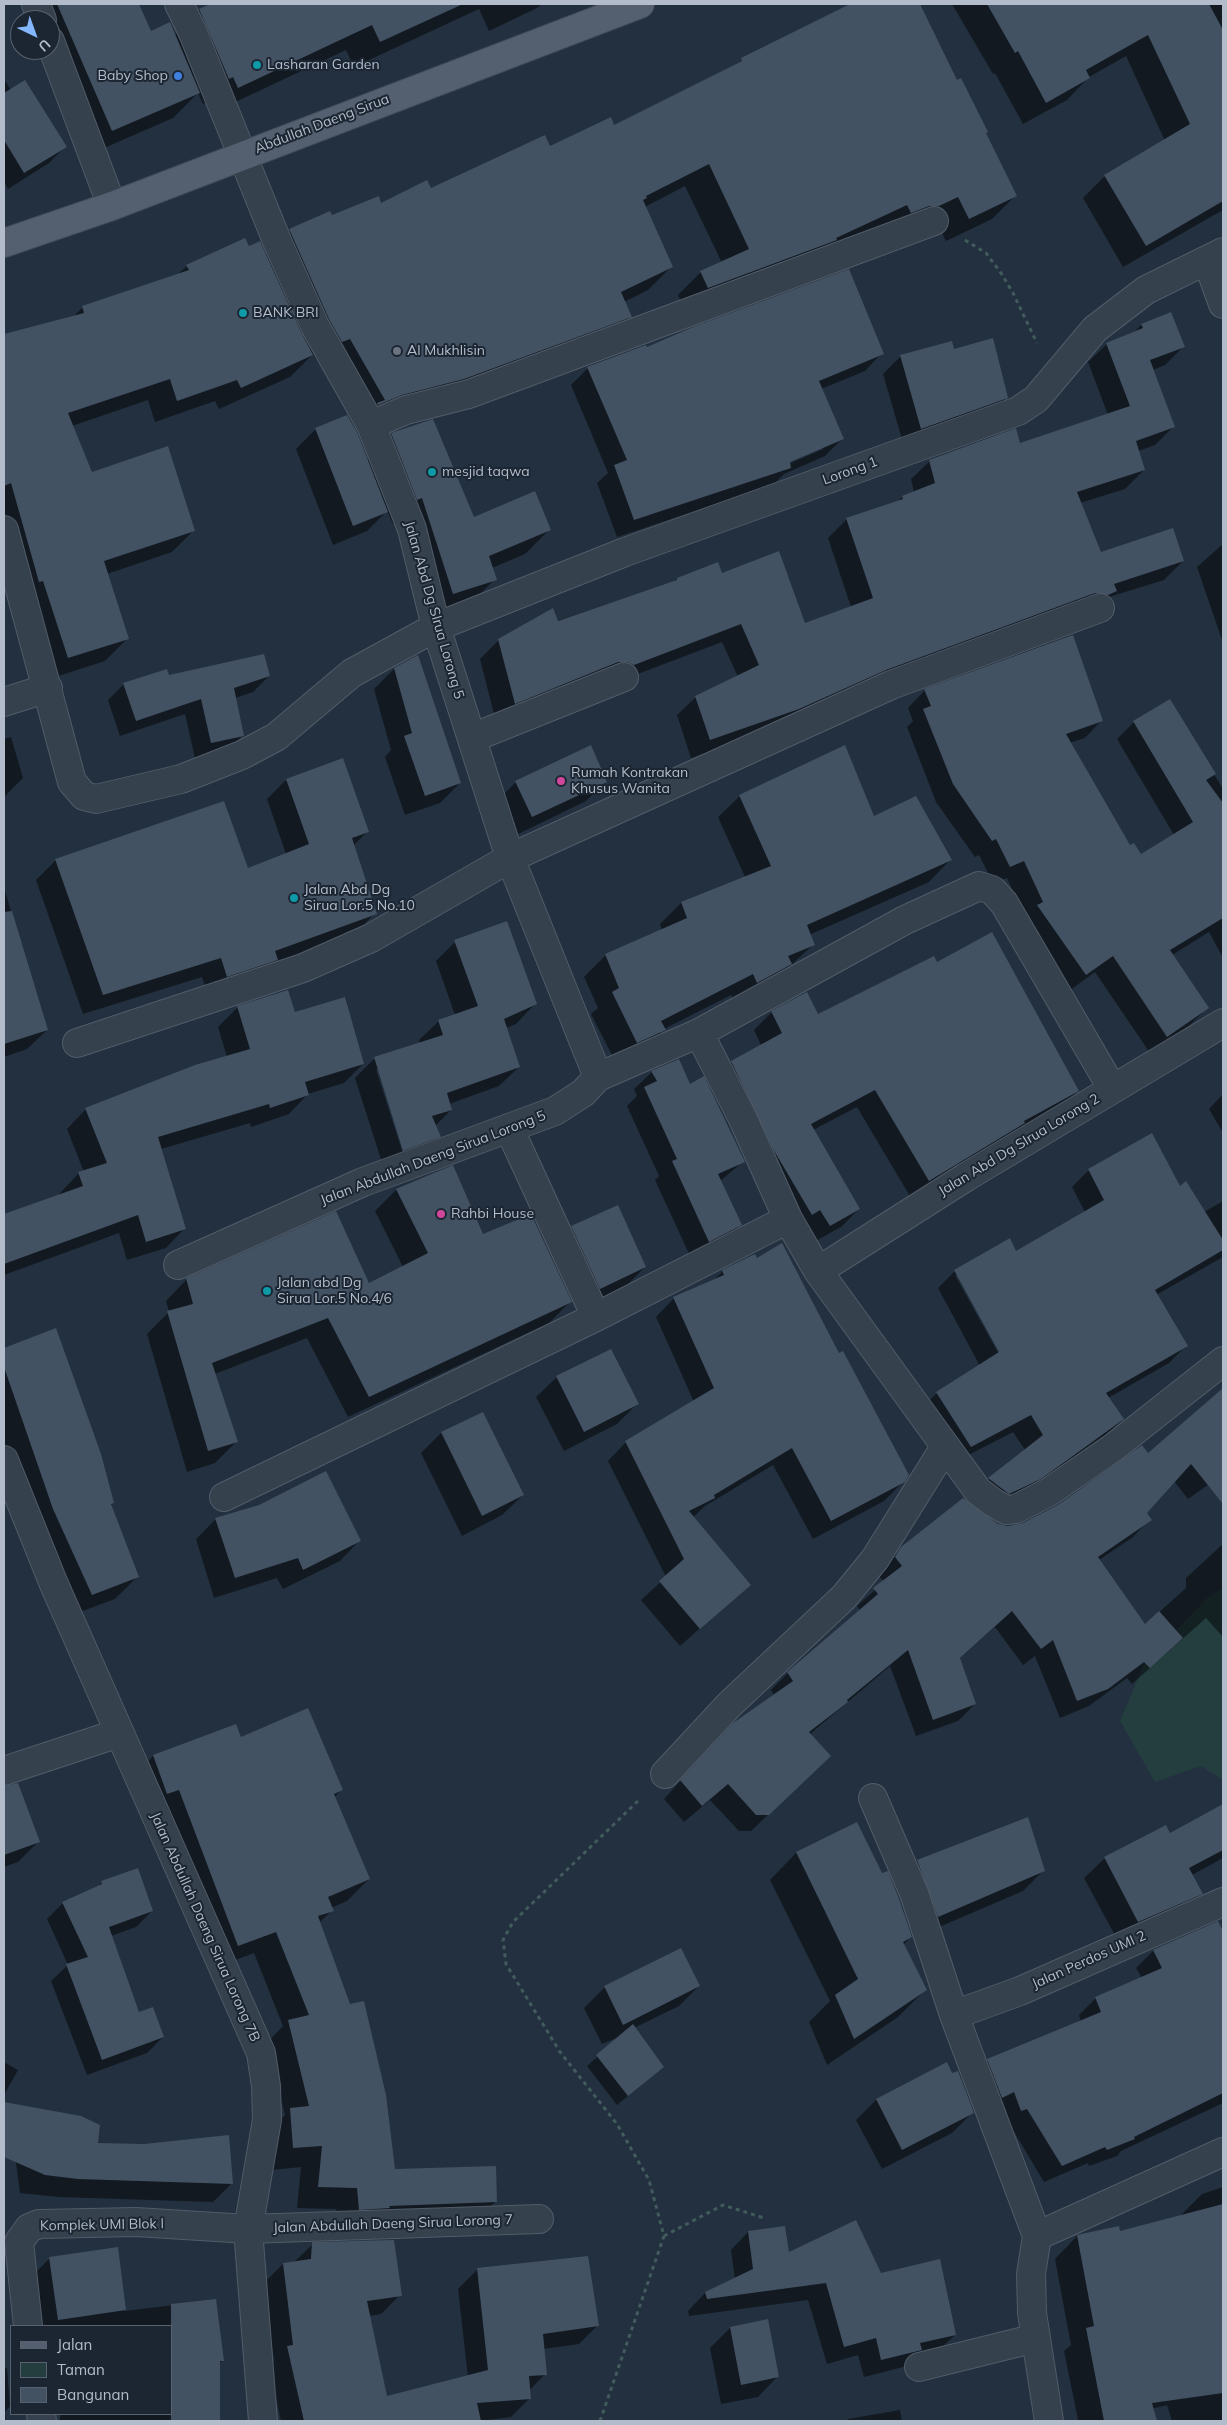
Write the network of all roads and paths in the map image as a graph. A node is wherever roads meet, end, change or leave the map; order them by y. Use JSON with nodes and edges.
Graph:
{"nodes":[{"id":1,"x":179,"y":4,"type":"edge"},
{"id":2,"x":640,"y":4,"type":"edge"},
{"id":3,"x":57,"y":60,"type":"edge"},
{"id":4,"x":241,"y":156,"type":"junction"},
{"id":5,"x":112,"y":206,"type":"junction"},
{"id":6,"x":934,"y":221,"type":"joint"},
{"id":7,"x":4,"y":243,"type":"edge"},
{"id":8,"x":1215,"y":256,"type":"edge"},
{"id":9,"x":1223,"y":304,"type":"edge"},
{"id":10,"x":1054,"y":379,"type":"junction"},
{"id":11,"x":371,"y":425,"type":"junction"},
{"id":12,"x":4,"y":530,"type":"edge"},
{"id":13,"x":1100,"y":608,"type":"dead end"},
{"id":14,"x":436,"y":627,"type":"junction"},
{"id":15,"x":624,"y":677,"type":"dead end"},
{"id":16,"x":48,"y":688,"type":"junction"},
{"id":17,"x":4,"y":702,"type":"edge"},
{"id":18,"x":472,"y":738,"type":"junction"},
{"id":19,"x":510,"y":858,"type":"junction"},
{"id":20,"x":1223,"y":1023,"type":"edge"},
{"id":21,"x":699,"y":1033,"type":"junction"},
{"id":22,"x":77,"y":1043,"type":"dead end"},
{"id":23,"x":598,"y":1077,"type":"junction"},
{"id":24,"x":1112,"y":1088,"type":"junction"},
{"id":25,"x":509,"y":1128,"type":"junction"},
{"id":26,"x":788,"y":1219,"type":"junction"},
{"id":27,"x":178,"y":1265,"type":"dead end"},
{"id":28,"x":818,"y":1271,"type":"junction"},
{"id":29,"x":596,"y":1317,"type":"junction"},
{"id":30,"x":1223,"y":1361,"type":"edge"},
{"id":31,"x":944,"y":1447,"type":"junction"},
{"id":32,"x":4,"y":1460,"type":"edge"},
{"id":33,"x":224,"y":1497,"type":"dead end"},
{"id":34,"x":119,"y":1733,"type":"junction"},
{"id":35,"x":4,"y":1771,"type":"edge"},
{"id":36,"x":665,"y":1774,"type":"joint"},
{"id":37,"x":873,"y":1798,"type":"dead end"},
{"id":38,"x":1223,"y":1902,"type":"edge"},
{"id":39,"x":954,"y":2015,"type":"junction"},
{"id":40,"x":1223,"y":2152,"type":"edge"},
{"id":41,"x":764,"y":2218,"type":"dead end"},
{"id":42,"x":539,"y":2219,"type":"dead end"},
{"id":43,"x":248,"y":2229,"type":"junction"},
{"id":44,"x":664,"y":2236,"type":"junction"},
{"id":45,"x":1037,"y":2236,"type":"junction"},
{"id":46,"x":28,"y":2325,"type":"edge"},
{"id":47,"x":1036,"y":2338,"type":"junction"},
{"id":48,"x":919,"y":2367,"type":"dead end"},
{"id":49,"x":263,"y":2421,"type":"edge"},
{"id":50,"x":600,"y":2421,"type":"edge"},
{"id":51,"x":1049,"y":2421,"type":"edge"}],
"edges":[{"from":1,"to":4,"type":"street","name":"Jalan Abd Dg SIrua Lorong 5"},
{"from":2,"to":4,"type":"main road","name":"Abdullah Daeng Sirua"},
{"from":3,"to":5,"type":"street"},
{"from":4,"to":5,"type":"main road","name":"Abdullah Daeng Sirua"},
{"from":4,"to":11,"type":"street","name":"Jalan Abd Dg SIrua Lorong 5"},
{"from":5,"to":7,"type":"main road","name":"Abdullah Daeng Sirua"},
{"from":6,"to":10,"type":"path"},
{"from":6,"to":11,"type":"street"},
{"from":8,"to":9,"type":"street"},
{"from":8,"to":10,"type":"street","name":"Lorong 1"},
{"from":10,"to":14,"type":"street","name":"Lorong 1"},
{"from":11,"to":14,"type":"street","name":"Jalan Abd Dg SIrua Lorong 5"},
{"from":12,"to":16,"type":"street","name":"Lorong 1"},
{"from":13,"to":19,"type":"street"},
{"from":14,"to":16,"type":"street","name":"Lorong 1"},
{"from":14,"to":18,"type":"street","name":"Jalan Abd Dg SIrua Lorong 5"},
{"from":15,"to":18,"type":"street"},
{"from":16,"to":17,"type":"street"},
{"from":18,"to":19,"type":"street","name":"Jalan Abd Dg SIrua Lorong 5"},
{"from":19,"to":22,"type":"street"},
{"from":19,"to":23,"type":"street","name":"Jalan Abd Dg SIrua Lorong 5"},
{"from":20,"to":24,"type":"street","name":"Jalan Abd Dg SIrua Lorong 2"},
{"from":21,"to":23,"type":"street"},
{"from":21,"to":24,"type":"street"},
{"from":21,"to":26,"type":"street"},
{"from":23,"to":25,"type":"street","name":"Jalan Abdullah Daeng Sirua Lorong 5"},
{"from":24,"to":28,"type":"street","name":"Jalan Abd Dg SIrua Lorong 2"},
{"from":25,"to":27,"type":"street","name":"Jalan Abdullah Daeng Sirua Lorong 5"},
{"from":25,"to":29,"type":"street"},
{"from":26,"to":28,"type":"street"},
{"from":26,"to":29,"type":"street"},
{"from":28,"to":31,"type":"street"},
{"from":29,"to":33,"type":"street"},
{"from":30,"to":31,"type":"street"},
{"from":31,"to":36,"type":"street"},
{"from":32,"to":34,"type":"street","name":"Jalan Abdullah Daeng Sirua Lorong 7B"},
{"from":34,"to":35,"type":"street"},
{"from":34,"to":43,"type":"street","name":"Jalan Abdullah Daeng Sirua Lorong 7B"},
{"from":36,"to":44,"type":"path"},
{"from":37,"to":39,"type":"street"},
{"from":38,"to":39,"type":"street","name":"Jalan Perdos UMI 2"},
{"from":39,"to":45,"type":"street"},
{"from":40,"to":45,"type":"street"},
{"from":41,"to":44,"type":"path"},
{"from":42,"to":43,"type":"street","name":"Jalan Abdullah Daeng Sirua Lorong 7"},
{"from":43,"to":46,"type":"street","name":"Komplek UMI Blok I"},
{"from":43,"to":49,"type":"street","name":"Jalan Abdullah Daeng Sirua Lorong 7B"},
{"from":44,"to":50,"type":"path"},
{"from":45,"to":47,"type":"street"},
{"from":47,"to":48,"type":"street"},
{"from":47,"to":51,"type":"street"}]}
